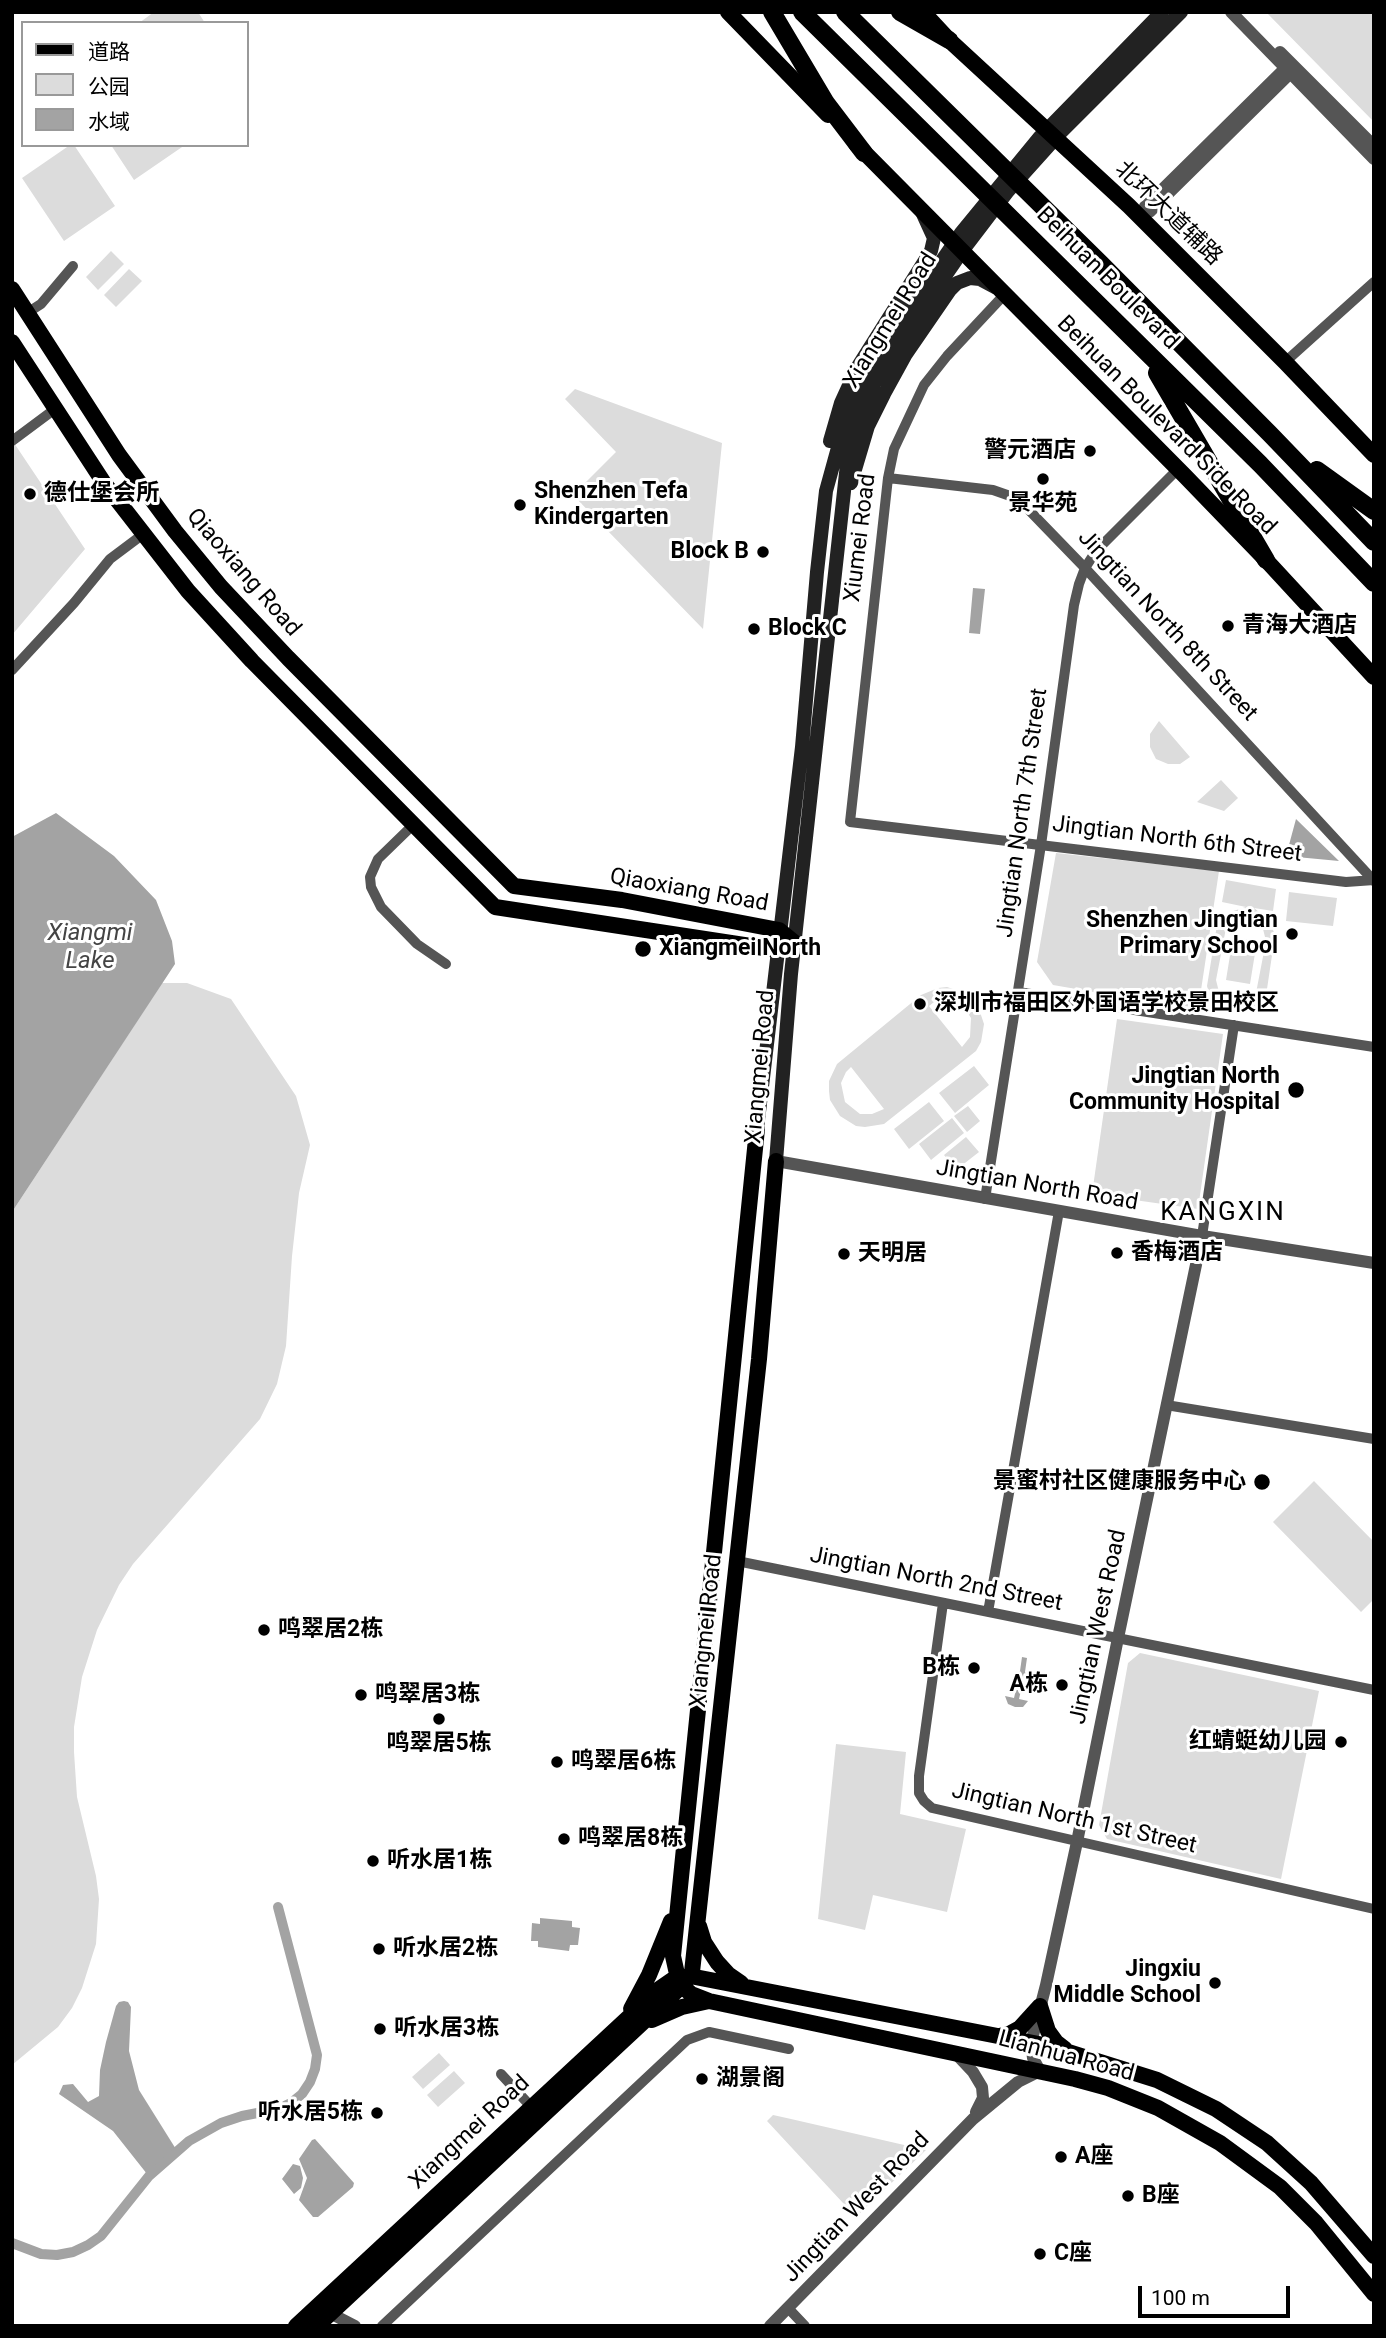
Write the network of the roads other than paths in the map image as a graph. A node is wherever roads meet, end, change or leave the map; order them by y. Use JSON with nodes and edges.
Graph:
{"nodes":[{"id":1,"x":728,"y":12,"type":"edge"},
{"id":2,"x":772,"y":12,"type":"edge"},
{"id":3,"x":802,"y":12,"type":"edge"},
{"id":4,"x":845,"y":12,"type":"edge"},
{"id":5,"x":900,"y":12,"type":"edge"},
{"id":6,"x":1162,"y":12,"type":"edge"},
{"id":7,"x":1181,"y":12,"type":"edge"},
{"id":8,"x":1231,"y":12,"type":"edge"},
{"id":9,"x":1242,"y":12,"type":"edge"},
{"id":10,"x":928,"y":15,"type":"edge"},
{"id":11,"x":950,"y":40,"type":"junction"},
{"id":12,"x":1290,"y":70,"type":"junction"},
{"id":13,"x":1374,"y":146,"type":"edge"},
{"id":14,"x":864,"y":153,"type":"junction"},
{"id":15,"x":1374,"y":159,"type":"edge"},
{"id":16,"x":922,"y":212,"type":"junction"},
{"id":17,"x":1140,"y":218,"type":"junction"},
{"id":18,"x":73,"y":266,"type":"dead end"},
{"id":19,"x":918,"y":270,"type":"junction"},
{"id":20,"x":1374,"y":282,"type":"edge"},
{"id":21,"x":12,"y":289,"type":"edge"},
{"id":22,"x":950,"y":289,"type":"junction"},
{"id":23,"x":1001,"y":291,"type":"junction"},
{"id":24,"x":27,"y":313,"type":"junction"},
{"id":25,"x":12,"y":342,"type":"edge"},
{"id":26,"x":1144,"y":351,"type":"junction"},
{"id":27,"x":1285,"y":362,"type":"junction"},
{"id":28,"x":857,"y":405,"type":"junction"},
{"id":29,"x":55,"y":410,"type":"junction"},
{"id":30,"x":1270,"y":434,"type":"junction"},
{"id":31,"x":12,"y":441,"type":"edge"},
{"id":32,"x":1374,"y":455,"type":"edge"},
{"id":33,"x":1178,"y":469,"type":"junction"},
{"id":34,"x":888,"y":478,"type":"junction"},
{"id":35,"x":826,"y":491,"type":"junction"},
{"id":36,"x":844,"y":496,"type":"junction"},
{"id":37,"x":1374,"y":511,"type":"edge"},
{"id":38,"x":142,"y":535,"type":"junction"},
{"id":39,"x":1374,"y":542,"type":"edge"},
{"id":40,"x":1266,"y":560,"type":"junction"},
{"id":41,"x":1085,"y":568,"type":"junction"},
{"id":42,"x":1374,"y":583,"type":"edge"},
{"id":43,"x":12,"y":670,"type":"edge"},
{"id":44,"x":1374,"y":677,"type":"edge"},
{"id":45,"x":850,"y":822,"type":"joint"},
{"id":46,"x":413,"y":825,"type":"junction"},
{"id":47,"x":1041,"y":845,"type":"junction"},
{"id":48,"x":1374,"y":881,"type":"edge"},
{"id":49,"x":779,"y":930,"type":"junction"},
{"id":50,"x":795,"y":943,"type":"junction"},
{"id":51,"x":777,"y":950,"type":"junction"},
{"id":52,"x":446,"y":964,"type":"dead end"},
{"id":53,"x":1018,"y":992,"type":"junction"},
{"id":54,"x":1234,"y":1025,"type":"junction"},
{"id":55,"x":1374,"y":1047,"type":"edge"},
{"id":56,"x":757,"y":1129,"type":"junction"},
{"id":57,"x":754,"y":1155,"type":"junction"},
{"id":58,"x":776,"y":1161,"type":"junction"},
{"id":59,"x":985,"y":1199,"type":"junction"},
{"id":60,"x":1063,"y":1212,"type":"junction"},
{"id":61,"x":1202,"y":1236,"type":"junction"},
{"id":62,"x":1374,"y":1263,"type":"edge"},
{"id":63,"x":759,"y":1359,"type":"junction"},
{"id":64,"x":733,"y":1362,"type":"junction"},
{"id":65,"x":1166,"y":1405,"type":"junction"},
{"id":66,"x":1374,"y":1440,"type":"edge"},
{"id":67,"x":737,"y":1561,"type":"junction"},
{"id":68,"x":943,"y":1603,"type":"junction"},
{"id":69,"x":991,"y":1613,"type":"junction"},
{"id":70,"x":1118,"y":1638,"type":"junction"},
{"id":71,"x":1374,"y":1690,"type":"edge"},
{"id":72,"x":1077,"y":1842,"type":"junction"},
{"id":73,"x":680,"y":1892,"type":"junction"},
{"id":74,"x":1374,"y":1909,"type":"edge"},
{"id":75,"x":698,"y":1922,"type":"junction"},
{"id":76,"x":683,"y":1980,"type":"junction"},
{"id":77,"x":753,"y":1988,"type":"junction"},
{"id":78,"x":709,"y":2001,"type":"junction"},
{"id":79,"x":829,"y":2003,"type":"junction"},
{"id":80,"x":1040,"y":2006,"type":"junction"},
{"id":81,"x":823,"y":2025,"type":"junction"},
{"id":82,"x":616,"y":2028,"type":"junction"},
{"id":83,"x":637,"y":2028,"type":"junction"},
{"id":84,"x":999,"y":2036,"type":"junction"},
{"id":85,"x":1031,"y":2043,"type":"junction"},
{"id":86,"x":789,"y":2049,"type":"dead end"},
{"id":87,"x":1074,"y":2053,"type":"junction"},
{"id":88,"x":956,"y":2054,"type":"junction"},
{"id":89,"x":1040,"y":2071,"type":"junction"},
{"id":90,"x":501,"y":2074,"type":"dead end"},
{"id":91,"x":536,"y":2113,"type":"junction"},
{"id":92,"x":973,"y":2119,"type":"junction"},
{"id":93,"x":1374,"y":2256,"type":"edge"},
{"id":94,"x":1374,"y":2294,"type":"edge"},
{"id":95,"x":788,"y":2308,"type":"junction"},
{"id":96,"x":324,"y":2310,"type":"junction"},
{"id":97,"x":296,"y":2326,"type":"edge"},
{"id":98,"x":317,"y":2326,"type":"edge"},
{"id":99,"x":355,"y":2326,"type":"edge"},
{"id":100,"x":382,"y":2326,"type":"edge"},
{"id":101,"x":770,"y":2326,"type":"edge"},
{"id":102,"x":805,"y":2326,"type":"edge"}],
"edges":[{"from":1,"to":14,"type":"main road","name":"Beihuan Boulevard Side Road"},
{"from":2,"to":14,"type":"highway"},
{"from":3,"to":26,"type":"highway","name":"Beihuan Boulevard"},
{"from":4,"to":30,"type":"highway","name":"Beihuan Boulevard"},
{"from":5,"to":11,"type":"highway"},
{"from":6,"to":28,"type":"main road","name":"Xiangmei Road"},
{"from":7,"to":28,"type":"main road","name":"Xiangmei Road"},
{"from":8,"to":12,"type":"street"},
{"from":9,"to":12,"type":"street"},
{"from":10,"to":11,"type":"main road","name":"北环大道辅路"},
{"from":11,"to":17,"type":"main road","name":"北环大道辅路"},
{"from":12,"to":13,"type":"street"},
{"from":12,"to":15,"type":"street"},
{"from":12,"to":17,"type":"street"},
{"from":14,"to":16,"type":"main road","name":"Beihuan Boulevard Side Road"},
{"from":16,"to":19,"type":"main road"},
{"from":16,"to":23,"type":"main road","name":"Beihuan Boulevard Side Road"},
{"from":17,"to":27,"type":"main road","name":"北环大道辅路"},
{"from":18,"to":24,"type":"street"},
{"from":19,"to":22,"type":"main road"},
{"from":19,"to":35,"type":"main road"},
{"from":20,"to":27,"type":"street"},
{"from":21,"to":24,"type":"main road","name":"Qiaoxiang Road"},
{"from":22,"to":23,"type":"main road"},
{"from":22,"to":36,"type":"main road"},
{"from":23,"to":33,"type":"main road","name":"Beihuan Boulevard Side Road"},
{"from":23,"to":34,"type":"street","name":"Xiumei Road"},
{"from":24,"to":49,"type":"main road","name":"Qiaoxiang Road"},
{"from":25,"to":29,"type":"main road","name":"Qiaoxiang Road"},
{"from":26,"to":40,"type":"highway"},
{"from":26,"to":42,"type":"highway","name":"Beihuan Boulevard"},
{"from":27,"to":32,"type":"main road","name":"北环大道辅路"},
{"from":28,"to":35,"type":"main road","name":"Xiangmei Road"},
{"from":28,"to":36,"type":"main road","name":"Xiangmei Road"},
{"from":29,"to":31,"type":"street"},
{"from":29,"to":38,"type":"main road","name":"Qiaoxiang Road"},
{"from":30,"to":37,"type":"highway"},
{"from":30,"to":39,"type":"highway","name":"Beihuan Boulevard"},
{"from":33,"to":40,"type":"main road","name":"Beihuan Boulevard Side Road"},
{"from":33,"to":41,"type":"street","name":"Jingtian North 7th Street"},
{"from":34,"to":41,"type":"street","name":"Jingtian North 8th Street"},
{"from":34,"to":45,"type":"street","name":"Xiumei Road"},
{"from":35,"to":49,"type":"main road","name":"Xiangmei Road"},
{"from":36,"to":50,"type":"main road","name":"Xiangmei Road"},
{"from":38,"to":43,"type":"street"},
{"from":38,"to":46,"type":"main road","name":"Qiaoxiang Road"},
{"from":40,"to":44,"type":"main road","name":"Beihuan Boulevard Side Road"},
{"from":41,"to":47,"type":"street","name":"Jingtian North 7th Street"},
{"from":41,"to":48,"type":"street","name":"Jingtian North 8th Street"},
{"from":45,"to":47,"type":"street","name":"Jingtian North 6th Street"},
{"from":46,"to":51,"type":"main road","name":"Qiaoxiang Road"},
{"from":46,"to":52,"type":"street"},
{"from":47,"to":48,"type":"street","name":"Jingtian North 6th Street"},
{"from":47,"to":53,"type":"street","name":"Jingtian North 7th Street"},
{"from":49,"to":50,"type":"main road","name":"Qiaoxiang Road"},
{"from":49,"to":51,"type":"main road","name":"Xiangmei Road"},
{"from":50,"to":51,"type":"main road","name":"Qiaoxiang Road"},
{"from":50,"to":58,"type":"main road","name":"Xiangmei Road"},
{"from":51,"to":56,"type":"main road","name":"Xiangmei Road"},
{"from":53,"to":54,"type":"street"},
{"from":53,"to":59,"type":"street","name":"Jingtian North 7th Street"},
{"from":54,"to":55,"type":"street"},
{"from":54,"to":61,"type":"street","name":"Jingtian West Road"},
{"from":56,"to":57,"type":"main road","name":"Xiangmei Road"},
{"from":56,"to":58,"type":"main road"},
{"from":57,"to":58,"type":"main road"},
{"from":57,"to":64,"type":"main road","name":"Xiangmei Road"},
{"from":58,"to":59,"type":"street","name":"Jingtian North Road"},
{"from":58,"to":63,"type":"main road","name":"Xiangmei Road"},
{"from":59,"to":60,"type":"street","name":"Jingtian North Road"},
{"from":60,"to":61,"type":"street","name":"Jingtian North Road"},
{"from":60,"to":69,"type":"street"},
{"from":61,"to":62,"type":"street","name":"Jingtian North Road"},
{"from":61,"to":65,"type":"street","name":"Jingtian West Road"},
{"from":63,"to":64,"type":"main road"},
{"from":63,"to":67,"type":"main road","name":"Xiangmei Road"},
{"from":64,"to":73,"type":"main road","name":"Xiangmei Road"},
{"from":65,"to":66,"type":"street"},
{"from":65,"to":70,"type":"street","name":"Jingtian West Road"},
{"from":67,"to":68,"type":"street","name":"Jingtian North 2nd Street"},
{"from":67,"to":75,"type":"main road","name":"Xiangmei Road"},
{"from":68,"to":69,"type":"street","name":"Jingtian North 2nd Street"},
{"from":68,"to":72,"type":"street","name":"Jingtian North 1st Street"},
{"from":69,"to":70,"type":"street","name":"Jingtian North 2nd Street"},
{"from":70,"to":71,"type":"street","name":"Jingtian North 2nd Street"},
{"from":70,"to":72,"type":"street","name":"Jingtian West Road"},
{"from":72,"to":74,"type":"street","name":"Jingtian North 1st Street"},
{"from":72,"to":80,"type":"street","name":"Jingtian West Road"},
{"from":73,"to":76,"type":"main road","name":"Xiangmei Road"},
{"from":73,"to":82,"type":"main road"},
{"from":75,"to":76,"type":"main road","name":"Xiangmei Road"},
{"from":75,"to":77,"type":"main road"},
{"from":76,"to":77,"type":"main road","name":"Lianhua Road"},
{"from":76,"to":78,"type":"main road","name":"Lianhua Road"},
{"from":76,"to":82,"type":"main road","name":"Xiangmei Road"},
{"from":76,"to":83,"type":"main road","name":"Xiangmei Road"},
{"from":77,"to":79,"type":"main road","name":"Lianhua Road"},
{"from":78,"to":81,"type":"main road","name":"Lianhua Road"},
{"from":78,"to":83,"type":"main road"},
{"from":79,"to":81,"type":"main road"},
{"from":79,"to":84,"type":"main road","name":"Lianhua Road"},
{"from":80,"to":84,"type":"main road"},
{"from":80,"to":85,"type":"street","name":"Jingtian West Road"},
{"from":80,"to":87,"type":"main road"},
{"from":81,"to":88,"type":"main road","name":"Lianhua Road"},
{"from":82,"to":91,"type":"main road","name":"Xiangmei Road"},
{"from":83,"to":91,"type":"main road","name":"Xiangmei Road"},
{"from":84,"to":85,"type":"main road","name":"Lianhua Road"},
{"from":85,"to":87,"type":"main road","name":"Lianhua Road"},
{"from":85,"to":89,"type":"street"},
{"from":86,"to":100,"type":"street"},
{"from":87,"to":93,"type":"main road","name":"Lianhua Road"},
{"from":88,"to":89,"type":"main road","name":"Lianhua Road"},
{"from":88,"to":92,"type":"street"},
{"from":89,"to":92,"type":"street","name":"Jingtian West Road"},
{"from":89,"to":94,"type":"main road","name":"Lianhua Road"},
{"from":90,"to":91,"type":"street"},
{"from":91,"to":96,"type":"main road","name":"Xiangmei Road"},
{"from":92,"to":95,"type":"street","name":"Jingtian West Road"},
{"from":95,"to":101,"type":"street","name":"Jingtian West Road"},
{"from":95,"to":102,"type":"street"},
{"from":96,"to":97,"type":"main road","name":"Xiangmei Road"},
{"from":96,"to":98,"type":"main road","name":"Xiangmei Road"},
{"from":96,"to":99,"type":"street"}]}
